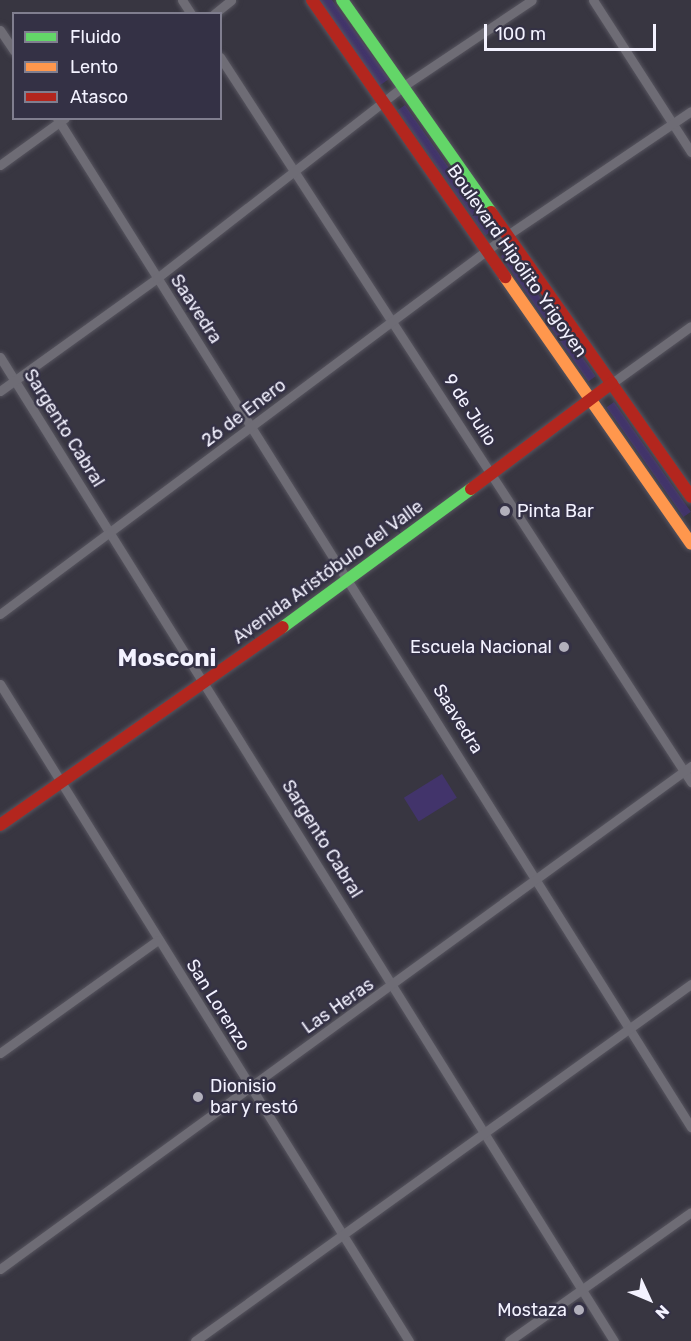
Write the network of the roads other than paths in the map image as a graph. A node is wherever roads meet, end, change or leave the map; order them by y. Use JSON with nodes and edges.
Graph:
{"nodes":[{"id":1,"x":231,"y":0,"type":"edge"},
{"id":2,"x":312,"y":0,"type":"edge"},
{"id":3,"x":342,"y":0,"type":"edge"},
{"id":4,"x":532,"y":0,"type":"edge"},
{"id":5,"x":593,"y":0,"type":"edge"},
{"id":6,"x":216,"y":12,"type":"edge"},
{"id":7,"x":0,"y":30,"type":"edge"},
{"id":8,"x":12,"y":48,"type":"edge"},
{"id":9,"x":222,"y":60,"type":"edge"},
{"id":10,"x":402,"y":87,"type":"junction"},
{"id":11,"x":384,"y":103,"type":"junction"},
{"id":12,"x":691,"y":111,"type":"edge"},
{"id":13,"x":60,"y":120,"type":"edge"},
{"id":14,"x":673,"y":124,"type":"junction"},
{"id":15,"x":691,"y":152,"type":"edge"},
{"id":16,"x":0,"y":165,"type":"edge"},
{"id":17,"x":296,"y":172,"type":"junction"},
{"id":18,"x":506,"y":236,"type":"junction"},
{"id":19,"x":487,"y":251,"type":"junction"},
{"id":20,"x":156,"y":278,"type":"junction"},
{"id":21,"x":394,"y":323,"type":"junction"},
{"id":22,"x":691,"y":326,"type":"edge"},
{"id":23,"x":0,"y":357,"type":"edge"},
{"id":24,"x":15,"y":380,"type":"junction"},
{"id":25,"x":612,"y":383,"type":"junction"},
{"id":26,"x":0,"y":391,"type":"edge"},
{"id":27,"x":591,"y":398,"type":"junction"},
{"id":28,"x":254,"y":426,"type":"junction"},
{"id":29,"x":492,"y":474,"type":"junction"},
{"id":30,"x":691,"y":497,"type":"edge"},
{"id":31,"x":112,"y":535,"type":"junction"},
{"id":32,"x":691,"y":544,"type":"edge"},
{"id":33,"x":351,"y":579,"type":"junction"},
{"id":34,"x":0,"y":614,"type":"edge"},
{"id":35,"x":204,"y":683,"type":"junction"},
{"id":36,"x":0,"y":684,"type":"edge"},
{"id":37,"x":688,"y":768,"type":"edge"},
{"id":38,"x":60,"y":782,"type":"junction"},
{"id":39,"x":691,"y":782,"type":"edge"},
{"id":40,"x":0,"y":825,"type":"edge"},
{"id":41,"x":538,"y":878,"type":"junction"},
{"id":42,"x":158,"y":940,"type":"junction"},
{"id":43,"x":691,"y":984,"type":"edge"},
{"id":44,"x":394,"y":986,"type":"junction"},
{"id":45,"x":632,"y":1028,"type":"junction"},
{"id":46,"x":0,"y":1053,"type":"edge"},
{"id":47,"x":250,"y":1089,"type":"junction"},
{"id":48,"x":691,"y":1127,"type":"edge"},
{"id":49,"x":486,"y":1132,"type":"junction"},
{"id":50,"x":691,"y":1212,"type":"edge"},
{"id":51,"x":344,"y":1233,"type":"junction"},
{"id":52,"x":0,"y":1269,"type":"edge"},
{"id":53,"x":584,"y":1288,"type":"junction"},
{"id":54,"x":195,"y":1341,"type":"edge"},
{"id":55,"x":410,"y":1341,"type":"edge"},
{"id":56,"x":509,"y":1341,"type":"edge"},
{"id":57,"x":614,"y":1341,"type":"edge"}],
"edges":[{"from":1,"to":6,"type":"street"},
{"from":2,"to":11,"type":"main road","name":"Boulevard Hipólito Yrigoyen"},
{"from":3,"to":10,"type":"main road","name":"Boulevard Hipólito Yrigoyen"},
{"from":4,"to":10,"type":"street"},
{"from":5,"to":14,"type":"street"},
{"from":7,"to":8,"type":"street"},
{"from":9,"to":17,"type":"street","name":"9 de Julio"},
{"from":10,"to":11,"type":"street"},
{"from":10,"to":18,"type":"main road","name":"Boulevard Hipólito Yrigoyen"},
{"from":11,"to":17,"type":"street"},
{"from":11,"to":19,"type":"main road","name":"Boulevard Hipólito Yrigoyen"},
{"from":12,"to":14,"type":"street","name":"26 de Enero"},
{"from":13,"to":16,"type":"street"},
{"from":13,"to":20,"type":"street","name":"Saavedra"},
{"from":14,"to":15,"type":"street"},
{"from":14,"to":18,"type":"street","name":"26 de Enero"},
{"from":17,"to":20,"type":"street"},
{"from":17,"to":21,"type":"street","name":"9 de Julio"},
{"from":18,"to":19,"type":"street","name":"26 de Enero"},
{"from":18,"to":25,"type":"main road","name":"Boulevard Hipólito Yrigoyen"},
{"from":19,"to":21,"type":"street","name":"26 de Enero"},
{"from":19,"to":27,"type":"main road","name":"Boulevard Hipólito Yrigoyen"},
{"from":20,"to":24,"type":"street"},
{"from":20,"to":28,"type":"street","name":"Saavedra"},
{"from":21,"to":28,"type":"street","name":"26 de Enero"},
{"from":21,"to":29,"type":"street","name":"9 de Julio"},
{"from":22,"to":25,"type":"street"},
{"from":23,"to":24,"type":"street","name":"Sargento Cabral"},
{"from":24,"to":26,"type":"street"},
{"from":24,"to":31,"type":"street","name":"Sargento Cabral"},
{"from":25,"to":27,"type":"main road","name":"Avenida Aristóbulo del Valle"},
{"from":25,"to":30,"type":"main road","name":"Boulevard Hipólito Yrigoyen"},
{"from":27,"to":29,"type":"main road","name":"Avenida Aristóbulo del Valle"},
{"from":27,"to":32,"type":"main road","name":"Boulevard Hipólito Yrigoyen"},
{"from":28,"to":31,"type":"street","name":"26 de Enero"},
{"from":28,"to":33,"type":"street","name":"Saavedra"},
{"from":29,"to":33,"type":"main road","name":"Avenida Aristóbulo del Valle"},
{"from":29,"to":37,"type":"street","name":"9 de Julio"},
{"from":31,"to":34,"type":"street","name":"26 de Enero"},
{"from":31,"to":35,"type":"street","name":"Sargento Cabral"},
{"from":33,"to":35,"type":"main road","name":"Avenida Aristóbulo del Valle"},
{"from":33,"to":41,"type":"street","name":"Saavedra"},
{"from":35,"to":38,"type":"main road","name":"Avenida Aristóbulo del Valle"},
{"from":35,"to":44,"type":"street","name":"Sargento Cabral"},
{"from":36,"to":38,"type":"street","name":"San Lorenzo"},
{"from":37,"to":39,"type":"street","name":"9 de Julio"},
{"from":37,"to":41,"type":"street","name":"Las Heras"},
{"from":38,"to":40,"type":"main road","name":"Avenida Aristóbulo del Valle"},
{"from":38,"to":42,"type":"street","name":"San Lorenzo"},
{"from":41,"to":44,"type":"street","name":"Las Heras"},
{"from":41,"to":45,"type":"street","name":"Saavedra"},
{"from":42,"to":46,"type":"street"},
{"from":42,"to":47,"type":"street","name":"San Lorenzo"},
{"from":43,"to":45,"type":"street"},
{"from":44,"to":47,"type":"street","name":"Las Heras"},
{"from":44,"to":49,"type":"street","name":"Sargento Cabral"},
{"from":45,"to":48,"type":"street","name":"Saavedra"},
{"from":45,"to":49,"type":"street"},
{"from":47,"to":51,"type":"street","name":"San Lorenzo"},
{"from":47,"to":52,"type":"street","name":"Las Heras"},
{"from":49,"to":51,"type":"street"},
{"from":49,"to":53,"type":"street","name":"Sargento Cabral"},
{"from":50,"to":53,"type":"street"},
{"from":51,"to":54,"type":"street"},
{"from":51,"to":55,"type":"street","name":"San Lorenzo"},
{"from":53,"to":56,"type":"street"},
{"from":53,"to":57,"type":"street","name":"Sargento Cabral"}]}
